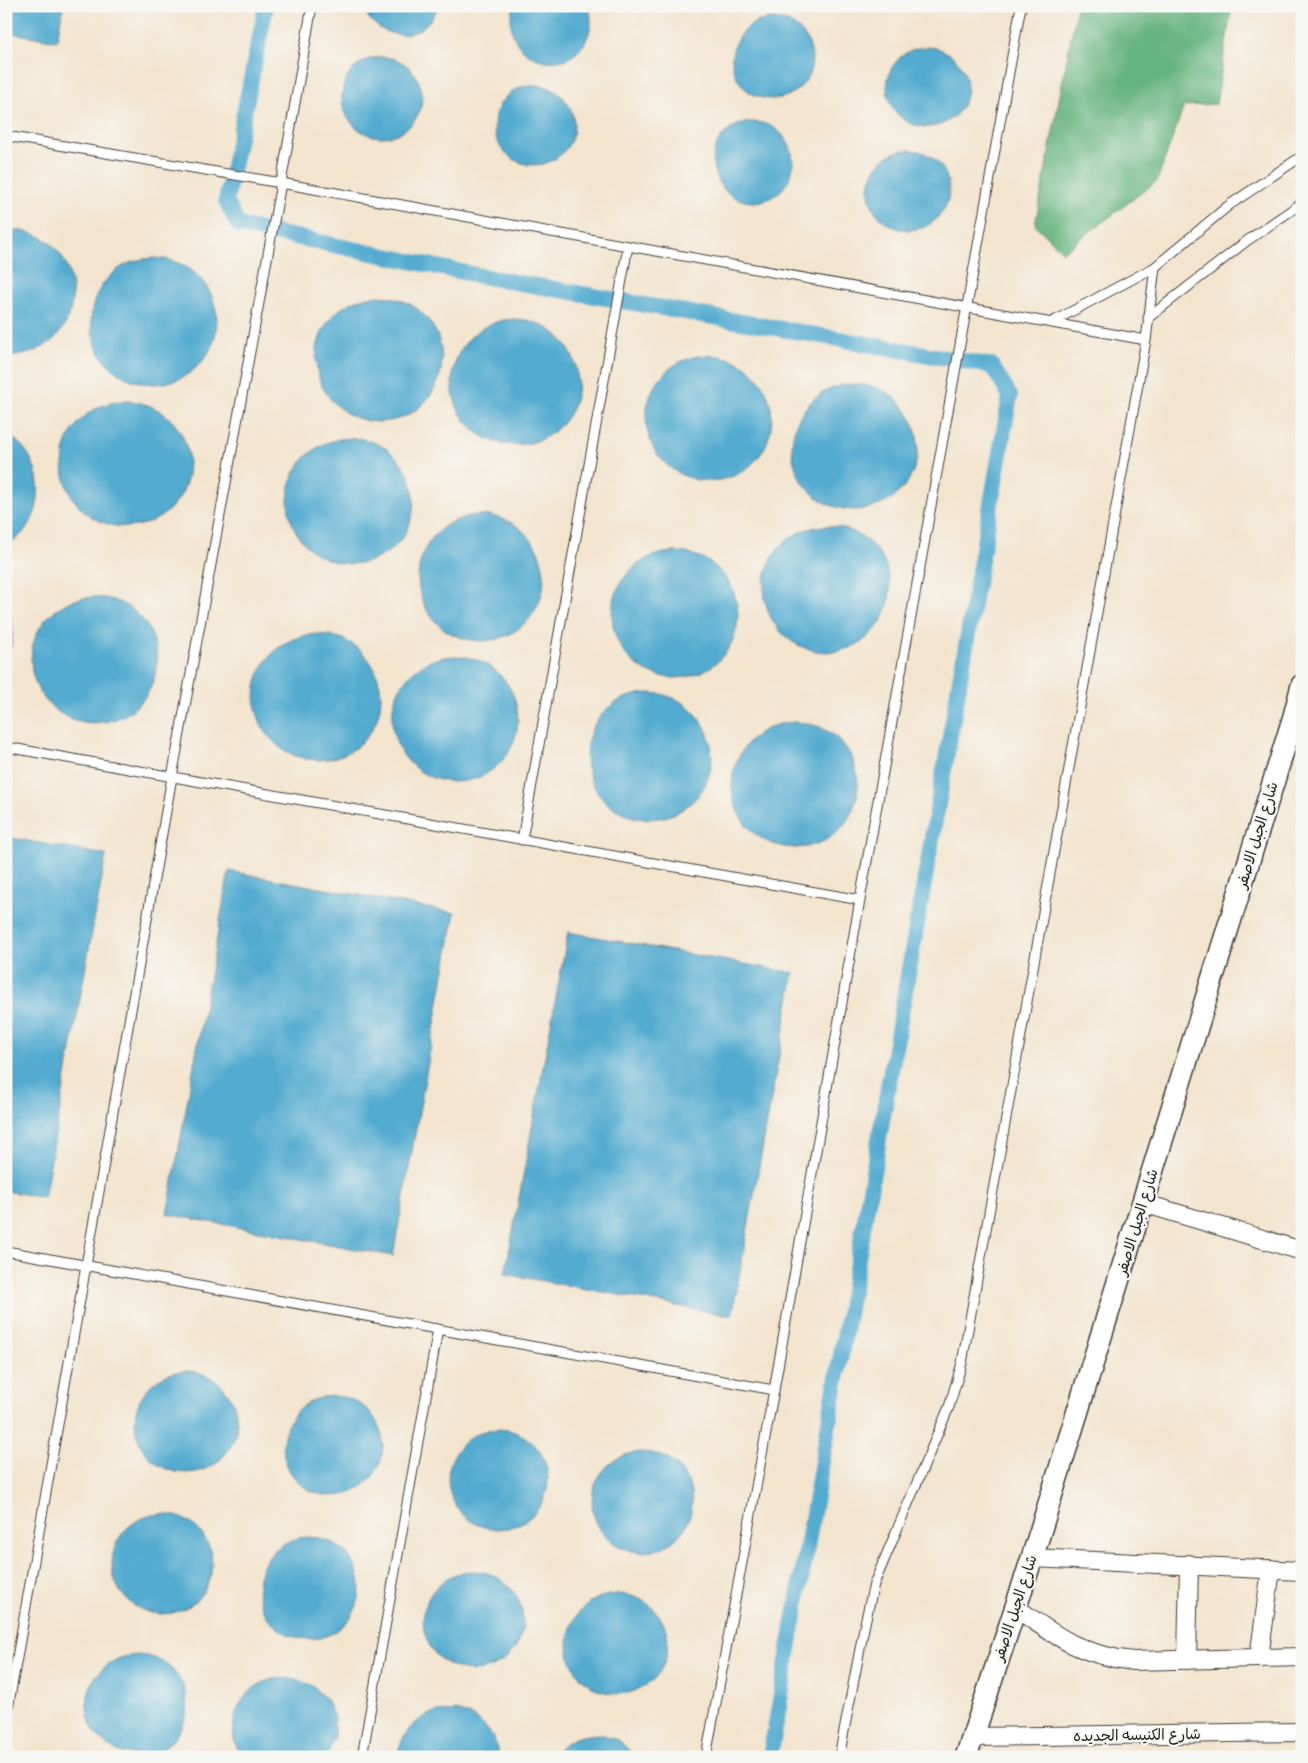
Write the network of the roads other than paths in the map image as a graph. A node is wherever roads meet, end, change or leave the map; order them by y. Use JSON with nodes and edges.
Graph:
{"nodes":[{"id":1,"x":312,"y":6,"type":"edge"},
{"id":2,"x":1021,"y":6,"type":"edge"},
{"id":3,"x":6,"y":136,"type":"edge"},
{"id":4,"x":1302,"y":156,"type":"edge"},
{"id":5,"x":282,"y":183,"type":"junction"},
{"id":6,"x":1302,"y":203,"type":"edge"},
{"id":7,"x":628,"y":246,"type":"junction"},
{"id":8,"x":1155,"y":267,"type":"junction"},
{"id":9,"x":967,"y":307,"type":"junction"},
{"id":10,"x":1148,"y":318,"type":"junction"},
{"id":11,"x":1052,"y":322,"type":"junction"},
{"id":12,"x":1146,"y":340,"type":"junction"},
{"id":13,"x":1302,"y":685,"type":"edge"},
{"id":14,"x":6,"y":747,"type":"edge"},
{"id":15,"x":172,"y":777,"type":"junction"},
{"id":16,"x":522,"y":840,"type":"junction"},
{"id":17,"x":860,"y":900,"type":"junction"},
{"id":18,"x":1143,"y":1203,"type":"junction"},
{"id":19,"x":6,"y":1251,"type":"edge"},
{"id":20,"x":1302,"y":1251,"type":"edge"},
{"id":21,"x":86,"y":1266,"type":"junction"},
{"id":22,"x":438,"y":1329,"type":"junction"},
{"id":23,"x":774,"y":1390,"type":"junction"},
{"id":24,"x":1032,"y":1558,"type":"junction"},
{"id":25,"x":1189,"y":1564,"type":"junction"},
{"id":26,"x":1271,"y":1569,"type":"junction"},
{"id":27,"x":1302,"y":1571,"type":"edge"},
{"id":28,"x":1016,"y":1608,"type":"junction"},
{"id":29,"x":1302,"y":1657,"type":"edge"},
{"id":30,"x":1258,"y":1658,"type":"junction"},
{"id":31,"x":1187,"y":1660,"type":"junction"},
{"id":32,"x":6,"y":1720,"type":"edge"},
{"id":33,"x":1302,"y":1732,"type":"edge"},
{"id":34,"x":973,"y":1737,"type":"junction"},
{"id":35,"x":362,"y":1757,"type":"edge"},
{"id":36,"x":706,"y":1757,"type":"edge"},
{"id":37,"x":839,"y":1757,"type":"edge"},
{"id":38,"x":966,"y":1757,"type":"edge"}],
"edges":[{"from":1,"to":5,"type":"lane"},
{"from":2,"to":9,"type":"lane"},
{"from":3,"to":5,"type":"lane"},
{"from":4,"to":8,"type":"lane"},
{"from":5,"to":7,"type":"lane"},
{"from":5,"to":15,"type":"lane"},
{"from":6,"to":10,"type":"lane"},
{"from":7,"to":9,"type":"lane"},
{"from":7,"to":16,"type":"lane"},
{"from":8,"to":10,"type":"lane"},
{"from":8,"to":11,"type":"lane"},
{"from":9,"to":11,"type":"lane"},
{"from":9,"to":17,"type":"lane"},
{"from":10,"to":12,"type":"lane"},
{"from":11,"to":12,"type":"lane"},
{"from":12,"to":37,"type":"lane"},
{"from":13,"to":18,"type":"street","name":"شارع الجبل الاصفر"},
{"from":14,"to":15,"type":"lane"},
{"from":15,"to":16,"type":"lane"},
{"from":15,"to":21,"type":"lane"},
{"from":16,"to":17,"type":"lane"},
{"from":17,"to":23,"type":"lane"},
{"from":18,"to":20,"type":"street"},
{"from":18,"to":24,"type":"street","name":"شارع الجبل الاصفر"},
{"from":19,"to":21,"type":"lane"},
{"from":21,"to":22,"type":"lane"},
{"from":21,"to":32,"type":"lane"},
{"from":22,"to":23,"type":"lane"},
{"from":22,"to":35,"type":"lane"},
{"from":23,"to":36,"type":"lane"},
{"from":24,"to":25,"type":"street"},
{"from":24,"to":28,"type":"street","name":"شارع الجبل الاصفر"},
{"from":25,"to":26,"type":"street"},
{"from":25,"to":31,"type":"street"},
{"from":26,"to":27,"type":"street"},
{"from":26,"to":30,"type":"street"},
{"from":28,"to":31,"type":"street"},
{"from":28,"to":34,"type":"street","name":"شارع الجبل الاصفر"},
{"from":29,"to":30,"type":"street"},
{"from":30,"to":31,"type":"street"},
{"from":33,"to":34,"type":"street","name":"شارع الكنيسه الجديده"},
{"from":34,"to":38,"type":"street","name":"شارع الجبل الاصفر"}]}
